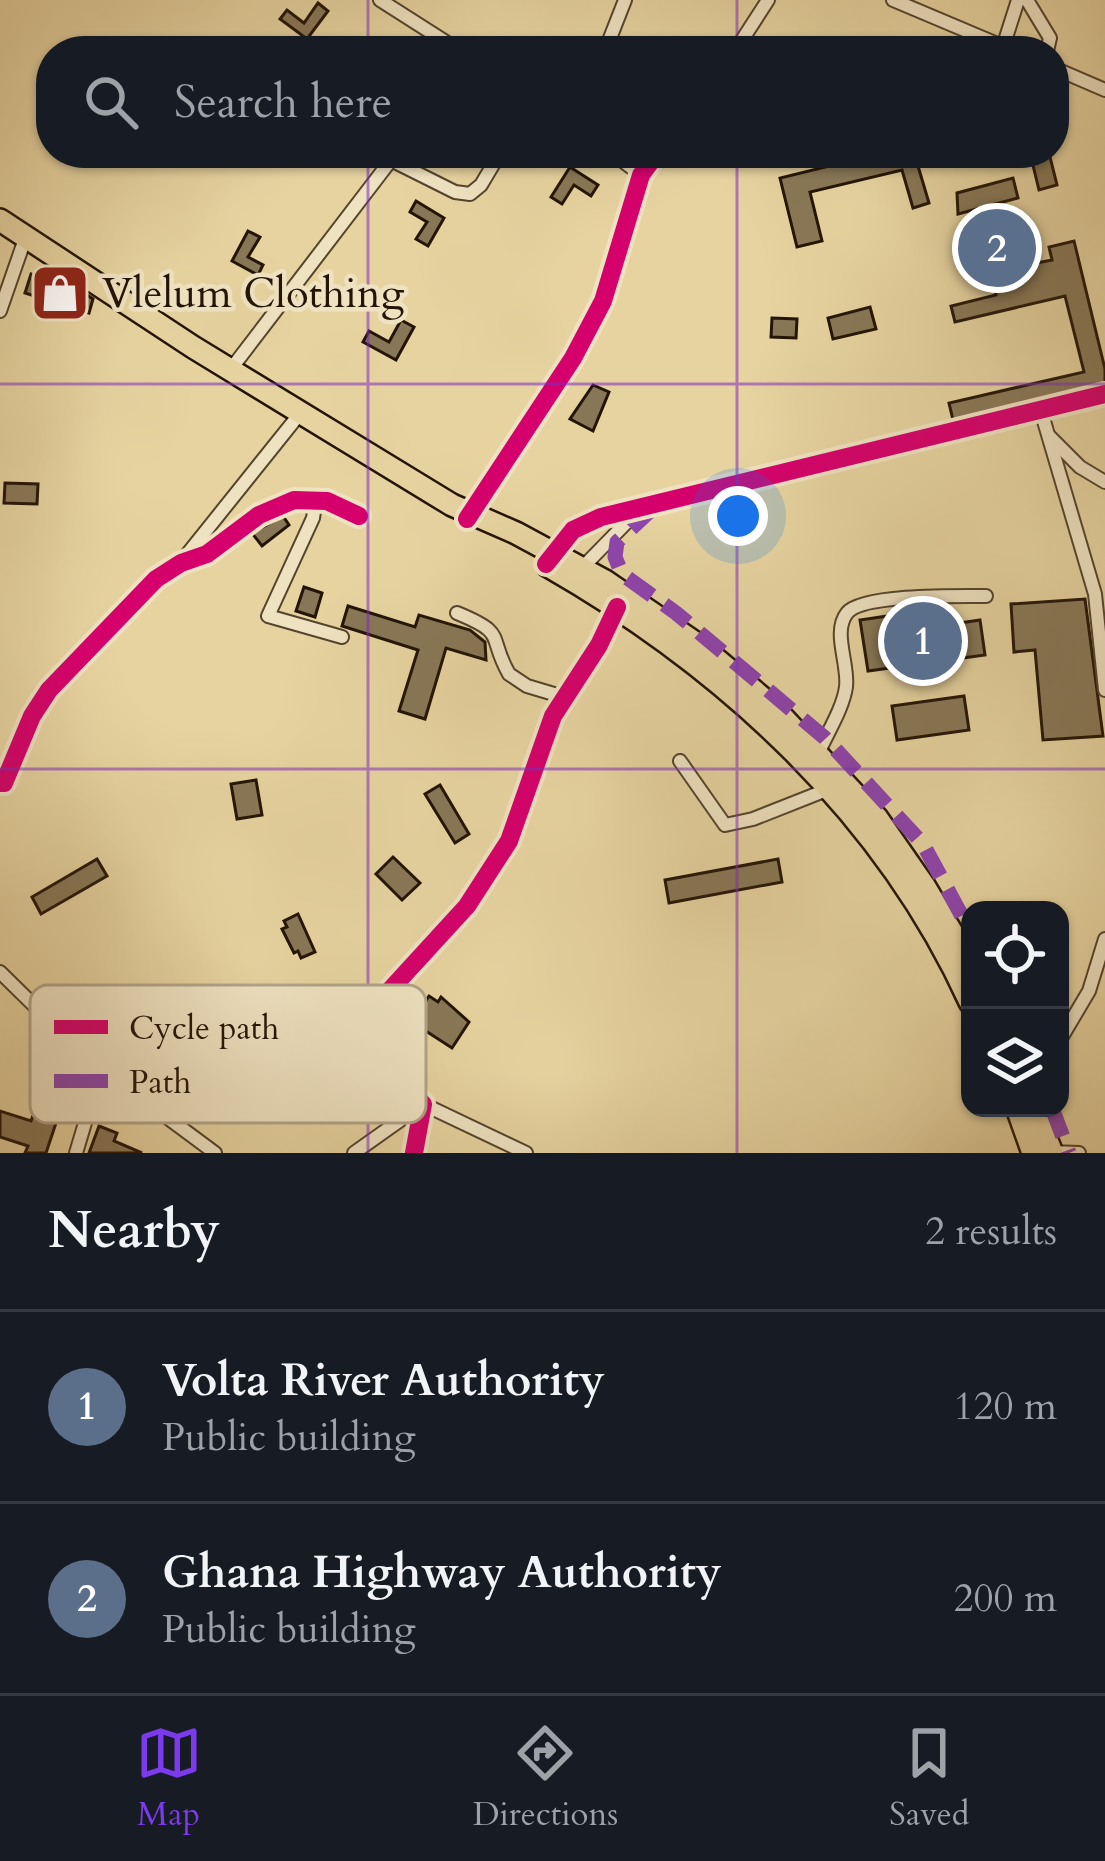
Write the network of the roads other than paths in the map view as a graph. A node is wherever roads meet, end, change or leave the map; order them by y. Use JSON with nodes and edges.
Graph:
{"nodes":[{"id":1,"x":380,"y":0,"type":"edge"},
{"id":2,"x":625,"y":0,"type":"edge"},
{"id":3,"x":768,"y":0,"type":"edge"},
{"id":4,"x":893,"y":0,"type":"edge"},
{"id":5,"x":1023,"y":0,"type":"edge"},
{"id":6,"x":436,"y":36,"type":"edge"},
{"id":7,"x":611,"y":36,"type":"edge"},
{"id":8,"x":745,"y":36,"type":"edge"},
{"id":9,"x":977,"y":36,"type":"edge"},
{"id":10,"x":1012,"y":36,"type":"edge"},
{"id":11,"x":1049,"y":36,"type":"edge"},
{"id":12,"x":1069,"y":74,"type":"edge"},
{"id":13,"x":1105,"y":90,"type":"edge"},
{"id":14,"x":382,"y":168,"type":"edge"},
{"id":15,"x":410,"y":168,"type":"edge"},
{"id":16,"x":491,"y":168,"type":"edge"},
{"id":17,"x":631,"y":168,"type":"edge"},
{"id":18,"x":647,"y":168,"type":"edge"},
{"id":19,"x":641,"y":176,"type":"junction"},
{"id":20,"x":0,"y":220,"type":"edge"},
{"id":21,"x":26,"y":236,"type":"junction"},
{"id":22,"x":0,"y":310,"type":"edge"},
{"id":23,"x":231,"y":369,"type":"junction"},
{"id":24,"x":1105,"y":394,"type":"edge"},
{"id":25,"x":302,"y":411,"type":"junction"},
{"id":26,"x":1041,"y":411,"type":"junction"},
{"id":27,"x":1048,"y":435,"type":"junction"},
{"id":28,"x":1105,"y":482,"type":"edge"},
{"id":29,"x":316,"y":499,"type":"junction"},
{"id":30,"x":662,"y":501,"type":"junction"},
{"id":31,"x":464,"y":512,"type":"junction"},
{"id":32,"x":359,"y":516,"type":"dead end"},
{"id":33,"x":549,"y":558,"type":"junction"},
{"id":34,"x":181,"y":563,"type":"junction"},
{"id":35,"x":578,"y":574,"type":"junction"},
{"id":36,"x":1105,"y":574,"type":"edge"},
{"id":37,"x":1095,"y":594,"type":"junction"},
{"id":38,"x":986,"y":596,"type":"dead end"},
{"id":39,"x":617,"y":607,"type":"junction"},
{"id":40,"x":457,"y":613,"type":"dead end"},
{"id":41,"x":342,"y":637,"type":"dead end"},
{"id":42,"x":1105,"y":690,"type":"edge"},
{"id":43,"x":564,"y":697,"type":"junction"},
{"id":44,"x":680,"y":761,"type":"dead end"},
{"id":45,"x":814,"y":761,"type":"junction"},
{"id":46,"x":1,"y":787,"type":"edge"},
{"id":47,"x":829,"y":789,"type":"junction"},
{"id":48,"x":1105,"y":939,"type":"edge"},
{"id":49,"x":961,"y":947,"type":"edge"},
{"id":50,"x":0,"y":972,"type":"edge"},
{"id":51,"x":395,"y":985,"type":"edge"},
{"id":52,"x":961,"y":985,"type":"edge"},
{"id":53,"x":30,"y":1001,"type":"edge"},
{"id":54,"x":1069,"y":1025,"type":"edge"},
{"id":55,"x":426,"y":1106,"type":"edge"},
{"id":56,"x":1019,"y":1117,"type":"edge"},
{"id":57,"x":1038,"y":1117,"type":"edge"},
{"id":58,"x":85,"y":1123,"type":"edge"},
{"id":59,"x":179,"y":1123,"type":"edge"},
{"id":60,"x":397,"y":1123,"type":"edge"},
{"id":61,"x":420,"y":1123,"type":"edge"},
{"id":62,"x":1052,"y":1152,"type":"edge"},
{"id":63,"x":76,"y":1153,"type":"edge"},
{"id":64,"x":215,"y":1153,"type":"edge"},
{"id":65,"x":354,"y":1153,"type":"edge"},
{"id":66,"x":414,"y":1153,"type":"edge"},
{"id":67,"x":526,"y":1153,"type":"edge"},
{"id":68,"x":1033,"y":1153,"type":"edge"},
{"id":69,"x":1079,"y":1153,"type":"edge"}],
"edges":[{"from":1,"to":6,"type":"street"},
{"from":2,"to":7,"type":"street"},
{"from":3,"to":8,"type":"street"},
{"from":4,"to":9,"type":"street"},
{"from":5,"to":10,"type":"street"},
{"from":5,"to":11,"type":"street"},
{"from":12,"to":13,"type":"street"},
{"from":14,"to":23,"type":"street"},
{"from":15,"to":16,"type":"street"},
{"from":17,"to":19,"type":"street"},
{"from":18,"to":19,"type":"street"},
{"from":19,"to":31,"type":"street"},
{"from":20,"to":21,"type":"highway"},
{"from":21,"to":22,"type":"street"},
{"from":21,"to":23,"type":"highway"},
{"from":23,"to":25,"type":"highway"},
{"from":24,"to":26,"type":"street"},
{"from":25,"to":31,"type":"highway"},
{"from":25,"to":34,"type":"street"},
{"from":26,"to":27,"type":"street"},
{"from":26,"to":30,"type":"street"},
{"from":27,"to":28,"type":"street"},
{"from":27,"to":37,"type":"street"},
{"from":29,"to":32,"type":"street"},
{"from":29,"to":34,"type":"street"},
{"from":29,"to":41,"type":"street"},
{"from":30,"to":33,"type":"street"},
{"from":30,"to":35,"type":"street"},
{"from":31,"to":33,"type":"highway"},
{"from":33,"to":35,"type":"highway"},
{"from":34,"to":46,"type":"street"},
{"from":35,"to":39,"type":"highway"},
{"from":35,"to":45,"type":"highway"},
{"from":36,"to":37,"type":"street"},
{"from":37,"to":42,"type":"street"},
{"from":38,"to":45,"type":"street"},
{"from":39,"to":43,"type":"street"},
{"from":39,"to":45,"type":"highway"},
{"from":40,"to":43,"type":"street"},
{"from":43,"to":51,"type":"street"},
{"from":44,"to":47,"type":"street"},
{"from":45,"to":47,"type":"highway"},
{"from":45,"to":49,"type":"highway"},
{"from":47,"to":52,"type":"highway"},
{"from":48,"to":54,"type":"street"},
{"from":50,"to":53,"type":"street"},
{"from":55,"to":67,"type":"street"},
{"from":56,"to":68,"type":"highway"},
{"from":57,"to":62,"type":"highway"},
{"from":58,"to":63,"type":"street"},
{"from":59,"to":64,"type":"street"},
{"from":60,"to":65,"type":"street"},
{"from":61,"to":66,"type":"street"},
{"from":62,"to":69,"type":"street"}]}
